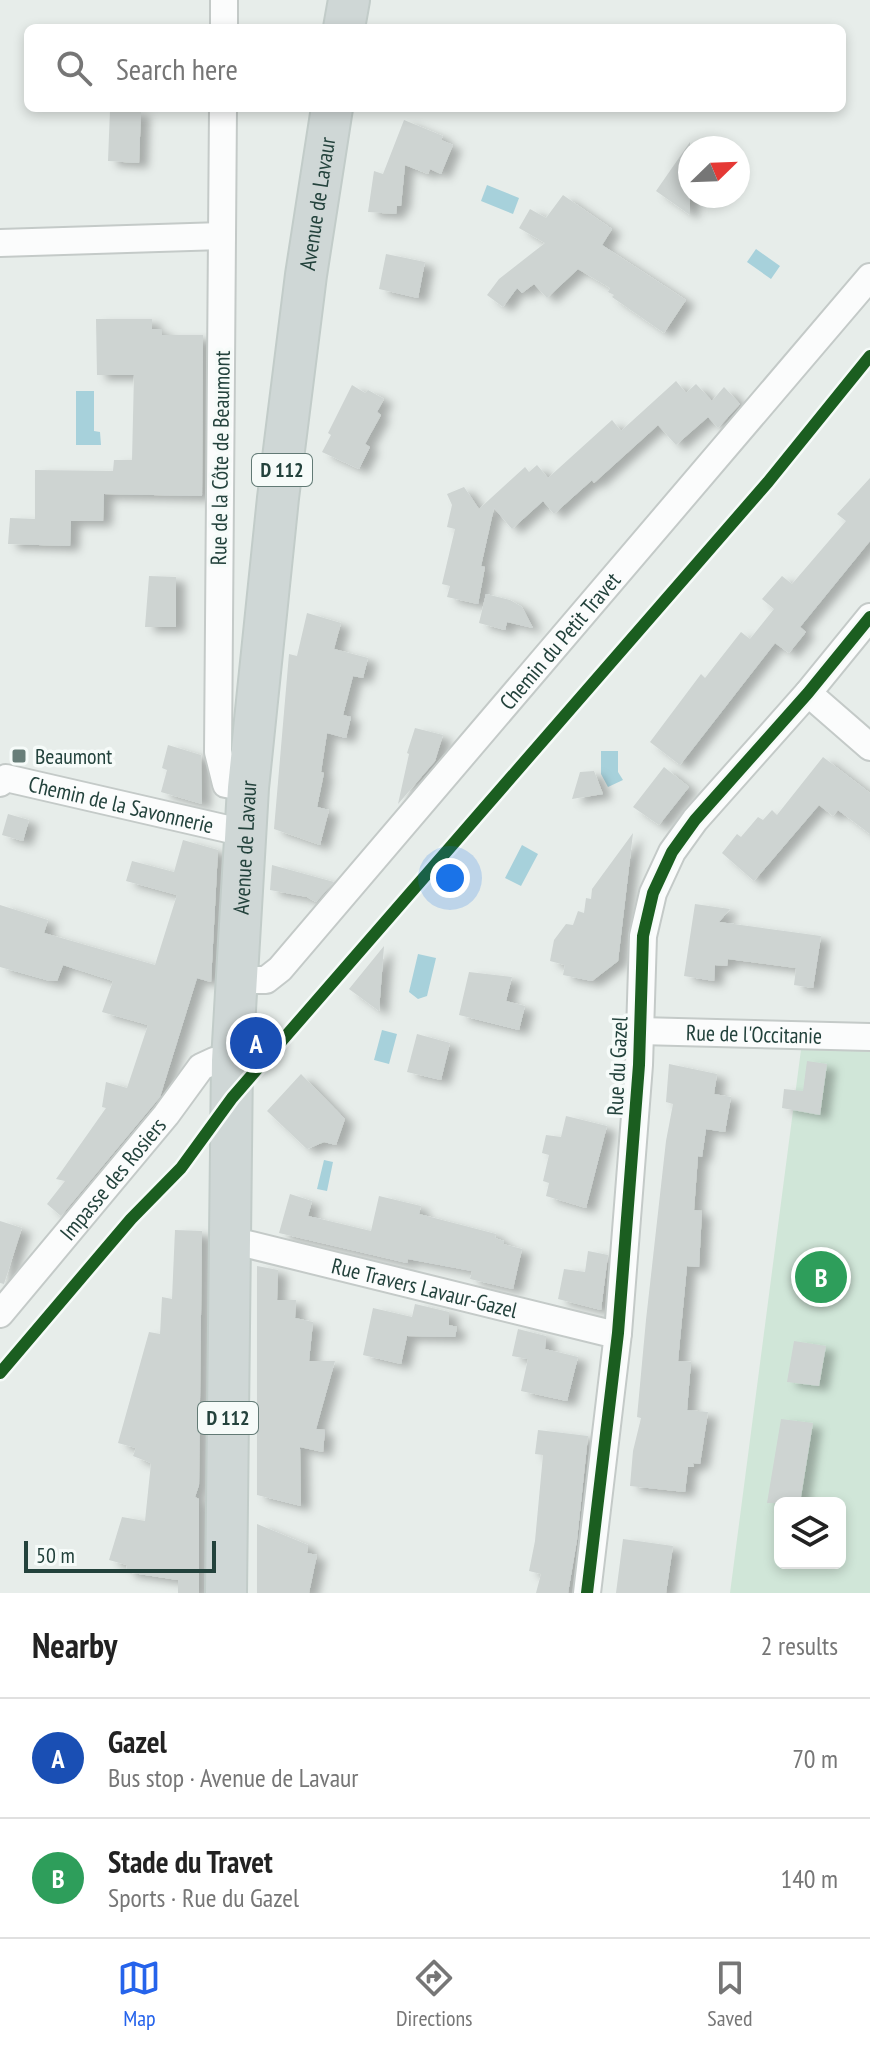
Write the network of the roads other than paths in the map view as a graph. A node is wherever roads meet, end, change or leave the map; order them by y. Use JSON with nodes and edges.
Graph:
{"nodes":[{"id":1,"x":224,"y":0,"type":"edge"},
{"id":2,"x":349,"y":0,"type":"edge"},
{"id":3,"x":224,"y":24,"type":"edge"},
{"id":4,"x":345,"y":24,"type":"edge"},
{"id":5,"x":223,"y":112,"type":"edge"},
{"id":6,"x":331,"y":112,"type":"edge"},
{"id":7,"x":222,"y":236,"type":"junction"},
{"id":8,"x":0,"y":243,"type":"edge"},
{"id":9,"x":870,"y":277,"type":"edge"},
{"id":10,"x":870,"y":617,"type":"edge"},
{"id":11,"x":808,"y":693,"type":"junction"},
{"id":12,"x":870,"y":747,"type":"edge"},
{"id":13,"x":2,"y":780,"type":"edge"},
{"id":14,"x":248,"y":788,"type":"junction"},
{"id":15,"x":245,"y":833,"type":"junction"},
{"id":16,"x":235,"y":980,"type":"junction"},
{"id":17,"x":640,"y":1031,"type":"junction"},
{"id":18,"x":870,"y":1037,"type":"edge"},
{"id":19,"x":232,"y":1061,"type":"junction"},
{"id":20,"x":230,"y":1243,"type":"junction"},
{"id":21,"x":0,"y":1314,"type":"edge"},
{"id":22,"x":618,"y":1333,"type":"junction"},
{"id":23,"x":226,"y":1593,"type":"edge"},
{"id":24,"x":587,"y":1593,"type":"edge"}],
"edges":[{"from":1,"to":3,"type":"street"},
{"from":2,"to":4,"type":"main road"},
{"from":5,"to":7,"type":"street","name":"Rue de la Côte de Beaumont"},
{"from":6,"to":14,"type":"main road","name":"Avenue de Lavaur","number":"D 112"},
{"from":7,"to":8,"type":"street"},
{"from":7,"to":14,"type":"street","name":"Rue de la Côte de Beaumont"},
{"from":9,"to":16,"type":"street","name":"Chemin du Petit Travet"},
{"from":10,"to":11,"type":"street","name":"Rue du Gazel"},
{"from":11,"to":12,"type":"street"},
{"from":11,"to":17,"type":"street","name":"Rue du Gazel"},
{"from":13,"to":15,"type":"street","name":"Chemin de la Savonnerie"},
{"from":14,"to":15,"type":"main road","name":"Avenue de Lavaur","number":"D 112"},
{"from":15,"to":16,"type":"main road","name":"Avenue de Lavaur","number":"D 112"},
{"from":16,"to":19,"type":"main road","name":"Avenue de Lavaur","number":"D 112"},
{"from":17,"to":18,"type":"street","name":"Rue de l'Occitanie"},
{"from":17,"to":22,"type":"street","name":"Rue du Gazel"},
{"from":19,"to":20,"type":"main road","name":"Avenue de Lavaur","number":"D 112"},
{"from":19,"to":21,"type":"street","name":"Impasse des Rosiers"},
{"from":20,"to":22,"type":"street","name":"Rue Travers Lavaur-Gazel"},
{"from":20,"to":23,"type":"main road","name":"Avenue de Lavaur","number":"D 112"},
{"from":22,"to":24,"type":"street","name":"Rue du Gazel"}]}
